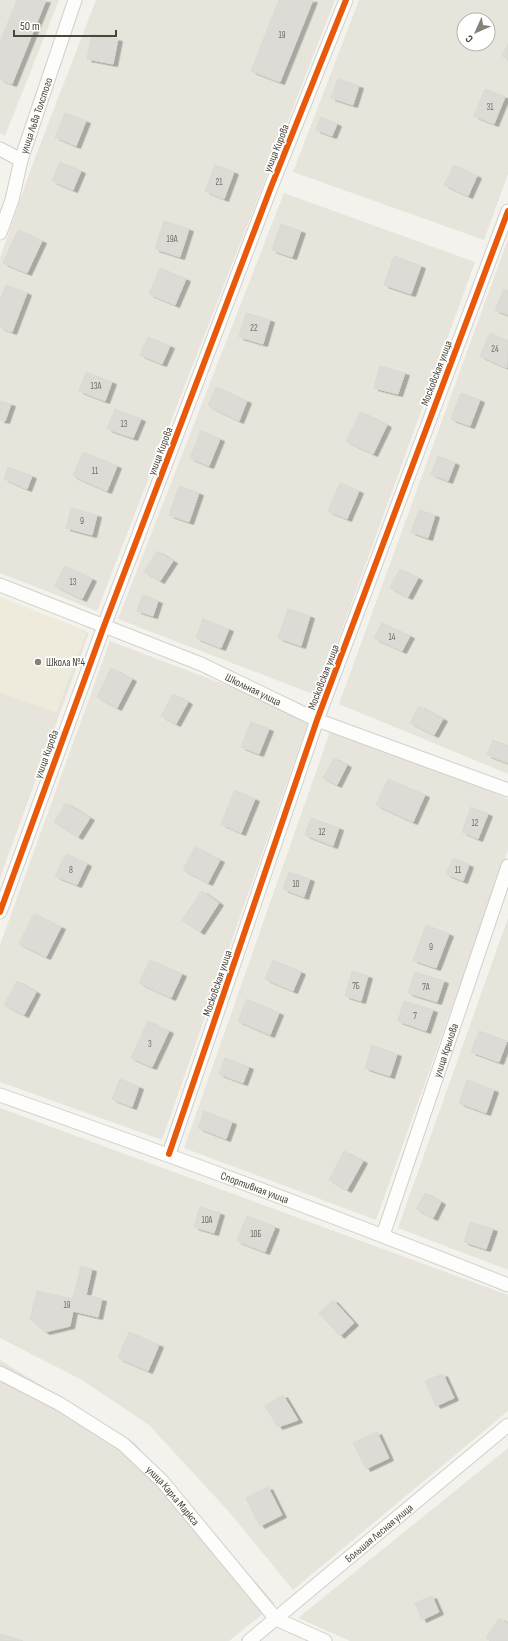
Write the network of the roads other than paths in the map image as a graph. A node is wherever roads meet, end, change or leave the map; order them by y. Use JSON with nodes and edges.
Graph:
{"nodes":[{"id":1,"x":75,"y":0,"type":"edge"},
{"id":2,"x":346,"y":0,"type":"edge"},
{"id":3,"x":0,"y":149,"type":"edge"},
{"id":4,"x":21,"y":160,"type":"junction"},
{"id":5,"x":508,"y":211,"type":"edge"},
{"id":6,"x":0,"y":233,"type":"edge"},
{"id":7,"x":0,"y":585,"type":"edge"},
{"id":8,"x":104,"y":626,"type":"junction"},
{"id":9,"x":317,"y":720,"type":"junction"},
{"id":10,"x":508,"y":790,"type":"edge"},
{"id":11,"x":508,"y":866,"type":"edge"},
{"id":12,"x":0,"y":912,"type":"edge"},
{"id":13,"x":0,"y":1095,"type":"edge"},
{"id":14,"x":169,"y":1154,"type":"junction"},
{"id":15,"x":383,"y":1235,"type":"junction"},
{"id":16,"x":508,"y":1285,"type":"edge"},
{"id":17,"x":0,"y":1373,"type":"edge"},
{"id":18,"x":508,"y":1425,"type":"edge"},
{"id":19,"x":276,"y":1619,"type":"junction"},
{"id":20,"x":249,"y":1641,"type":"edge"},
{"id":21,"x":325,"y":1641,"type":"edge"}],
"edges":[{"from":1,"to":4,"type":"street","name":"улица Льва Толстого"},
{"from":2,"to":8,"type":"street","name":"улица Кирова"},
{"from":3,"to":4,"type":"street"},
{"from":4,"to":6,"type":"street","name":"улица Льва Толстого"},
{"from":5,"to":9,"type":"street","name":"Московская улица"},
{"from":7,"to":8,"type":"street","name":"Школьная улица"},
{"from":8,"to":9,"type":"street","name":"Школьная улица"},
{"from":8,"to":12,"type":"street","name":"улица Кирова"},
{"from":9,"to":10,"type":"street","name":"Школьная улица"},
{"from":9,"to":14,"type":"street","name":"Московская улица"},
{"from":11,"to":15,"type":"street","name":"улица Крылова"},
{"from":13,"to":14,"type":"street","name":"Спортивная улица"},
{"from":14,"to":15,"type":"street","name":"Спортивная улица"},
{"from":15,"to":16,"type":"street","name":"Спортивная улица"},
{"from":17,"to":19,"type":"street","name":"улица Карла Маркса"},
{"from":18,"to":19,"type":"street","name":"Большая Лесная улица"},
{"from":19,"to":20,"type":"street","name":"Большая Лесная улица"},
{"from":19,"to":21,"type":"street","name":"улица Карла Маркса"}]}
